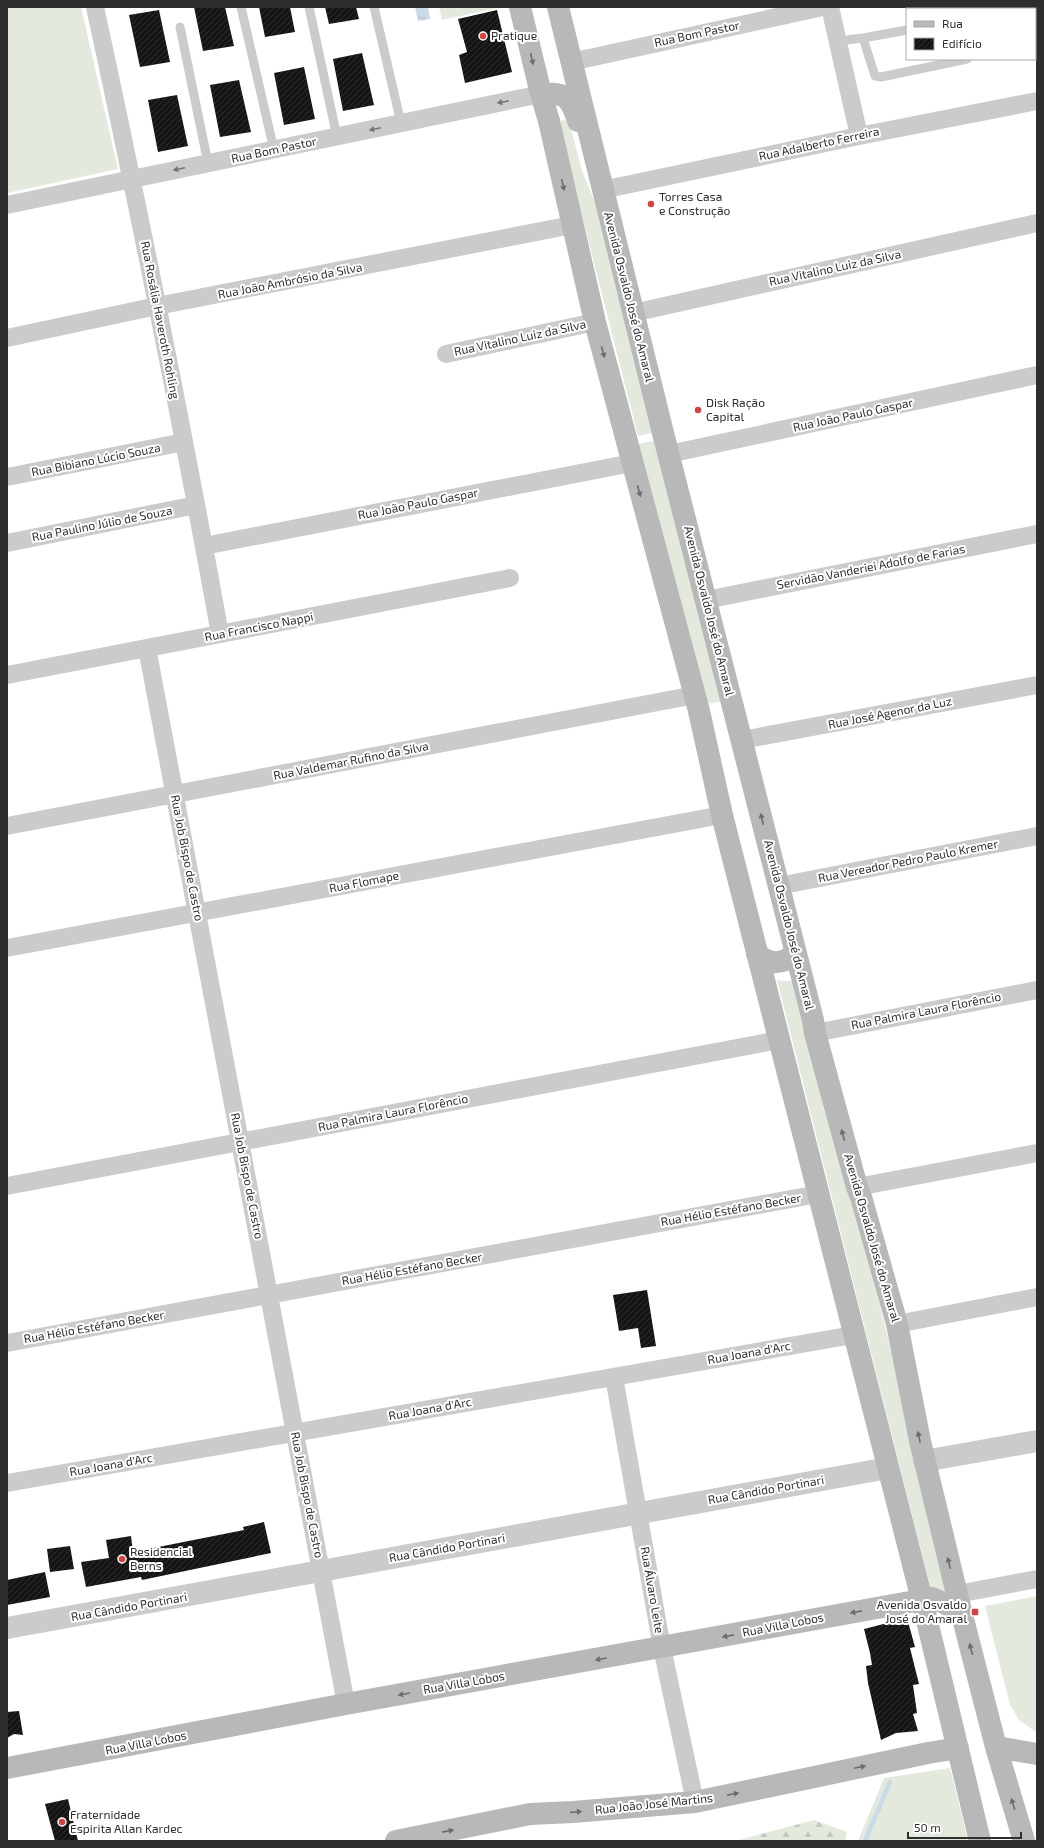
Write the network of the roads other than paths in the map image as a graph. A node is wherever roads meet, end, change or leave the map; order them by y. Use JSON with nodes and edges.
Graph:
{"nodes":[{"id":1,"x":95,"y":7,"type":"edge"},
{"id":2,"x":241,"y":7,"type":"edge"},
{"id":3,"x":308,"y":7,"type":"edge"},
{"id":4,"x":374,"y":7,"type":"edge"},
{"id":5,"x":520,"y":7,"type":"edge"},
{"id":6,"x":558,"y":7,"type":"edge"},
{"id":7,"x":823,"y":7,"type":"edge"},
{"id":8,"x":830,"y":7,"type":"edge"},
{"id":9,"x":180,"y":27,"type":"dead end"},
{"id":10,"x":906,"y":30,"type":"edge"},
{"id":11,"x":863,"y":38,"type":"junction"},
{"id":12,"x":838,"y":41,"type":"junction"},
{"id":13,"x":962,"y":60,"type":"edge"},
{"id":14,"x":570,"y":62,"type":"junction"},
{"id":15,"x":541,"y":94,"type":"junction"},
{"id":16,"x":1037,"y":101,"type":"edge"},
{"id":17,"x":401,"y":123,"type":"junction"},
{"id":18,"x":337,"y":136,"type":"junction"},
{"id":19,"x":859,"y":136,"type":"junction"},
{"id":20,"x":274,"y":150,"type":"junction"},
{"id":21,"x":208,"y":163,"type":"junction"},
{"id":22,"x":132,"y":179,"type":"junction"},
{"id":23,"x":602,"y":190,"type":"junction"},
{"id":24,"x":7,"y":205,"type":"edge"},
{"id":25,"x":1037,"y":223,"type":"edge"},
{"id":26,"x":572,"y":225,"type":"junction"},
{"id":27,"x":158,"y":306,"type":"junction"},
{"id":28,"x":633,"y":313,"type":"junction"},
{"id":29,"x":595,"y":322,"type":"junction"},
{"id":30,"x":7,"y":338,"type":"edge"},
{"id":31,"x":446,"y":354,"type":"dead end"},
{"id":32,"x":1037,"y":375,"type":"edge"},
{"id":33,"x":184,"y":442,"type":"junction"},
{"id":34,"x":669,"y":454,"type":"junction"},
{"id":35,"x":632,"y":463,"type":"junction"},
{"id":36,"x":7,"y":477,"type":"edge"},
{"id":37,"x":196,"y":505,"type":"junction"},
{"id":38,"x":1037,"y":534,"type":"edge"},
{"id":39,"x":7,"y":543,"type":"edge"},
{"id":40,"x":204,"y":546,"type":"junction"},
{"id":41,"x":510,"y":578,"type":"dead end"},
{"id":42,"x":706,"y":600,"type":"junction"},
{"id":43,"x":220,"y":634,"type":"junction"},
{"id":44,"x":147,"y":648,"type":"junction"},
{"id":45,"x":7,"y":675,"type":"edge"},
{"id":46,"x":1037,"y":685,"type":"edge"},
{"id":47,"x":695,"y":695,"type":"junction"},
{"id":48,"x":742,"y":740,"type":"junction"},
{"id":49,"x":175,"y":794,"type":"junction"},
{"id":50,"x":722,"y":815,"type":"junction"},
{"id":51,"x":7,"y":826,"type":"edge"},
{"id":52,"x":1037,"y":836,"type":"edge"},
{"id":53,"x":778,"y":886,"type":"junction"},
{"id":54,"x":197,"y":913,"type":"junction"},
{"id":55,"x":7,"y":948,"type":"edge"},
{"id":56,"x":795,"y":953,"type":"junction"},
{"id":57,"x":758,"y":954,"type":"junction"},
{"id":58,"x":1037,"y":990,"type":"edge"},
{"id":59,"x":815,"y":1033,"type":"junction"},
{"id":60,"x":779,"y":1040,"type":"junction"},
{"id":61,"x":240,"y":1142,"type":"junction"},
{"id":62,"x":1037,"y":1153,"type":"edge"},
{"id":63,"x":7,"y":1186,"type":"edge"},
{"id":64,"x":857,"y":1187,"type":"junction"},
{"id":65,"x":818,"y":1194,"type":"junction"},
{"id":66,"x":269,"y":1295,"type":"junction"},
{"id":67,"x":1037,"y":1297,"type":"edge"},
{"id":68,"x":897,"y":1324,"type":"junction"},
{"id":69,"x":853,"y":1335,"type":"junction"},
{"id":70,"x":7,"y":1344,"type":"edge"},
{"id":71,"x":614,"y":1377,"type":"junction"},
{"id":72,"x":295,"y":1432,"type":"junction"},
{"id":73,"x":1037,"y":1441,"type":"edge"},
{"id":74,"x":924,"y":1461,"type":"junction"},
{"id":75,"x":888,"y":1468,"type":"junction"},
{"id":76,"x":7,"y":1483,"type":"edge"},
{"id":77,"x":638,"y":1514,"type":"junction"},
{"id":78,"x":321,"y":1571,"type":"junction"},
{"id":79,"x":1037,"y":1579,"type":"edge"},
{"id":80,"x":957,"y":1594,"type":"junction"},
{"id":81,"x":922,"y":1600,"type":"junction"},
{"id":82,"x":962,"y":1615,"type":"junction"},
{"id":83,"x":7,"y":1628,"type":"edge"},
{"id":84,"x":662,"y":1648,"type":"junction"},
{"id":85,"x":346,"y":1704,"type":"junction"},
{"id":86,"x":996,"y":1747,"type":"junction"},
{"id":87,"x":958,"y":1748,"type":"junction"},
{"id":88,"x":1037,"y":1754,"type":"edge"},
{"id":89,"x":7,"y":1768,"type":"edge"},
{"id":90,"x":695,"y":1802,"type":"junction"},
{"id":91,"x":396,"y":1841,"type":"edge"},
{"id":92,"x":980,"y":1841,"type":"edge"},
{"id":93,"x":1024,"y":1841,"type":"edge"}],
"edges":[{"from":1,"to":22,"type":"street","name":"Rua Rosália Haveroth Rohling"},
{"from":2,"to":20,"type":"lane"},
{"from":3,"to":18,"type":"lane"},
{"from":4,"to":17,"type":"lane"},
{"from":5,"to":15,"type":"main road","one_way":true},
{"from":6,"to":14,"type":"main road","name":"Avenida Osvaldo José do Amaral"},
{"from":7,"to":14,"type":"street","name":"Rua Bom Pastor"},
{"from":8,"to":12,"type":"street"},
{"from":9,"to":21,"type":"lane"},
{"from":10,"to":11,"type":"lane"},
{"from":11,"to":12,"type":"lane"},
{"from":11,"to":13,"type":"lane"},
{"from":12,"to":19,"type":"street"},
{"from":14,"to":23,"type":"main road","name":"Avenida Osvaldo José do Amaral"},
{"from":15,"to":17,"type":"street","name":"Rua Bom Pastor","one_way":true},
{"from":15,"to":23,"type":"main road"},
{"from":15,"to":26,"type":"main road","one_way":true},
{"from":16,"to":19,"type":"street","name":"Rua Adalberto Ferreira"},
{"from":17,"to":18,"type":"street","name":"Rua Bom Pastor","one_way":true},
{"from":18,"to":20,"type":"street","name":"Rua Bom Pastor"},
{"from":19,"to":23,"type":"street","name":"Rua Adalberto Ferreira"},
{"from":20,"to":21,"type":"street","name":"Rua Bom Pastor"},
{"from":21,"to":22,"type":"street","name":"Rua Bom Pastor","one_way":true},
{"from":22,"to":24,"type":"street","name":"Rua Bom Pastor"},
{"from":22,"to":27,"type":"street","name":"Rua Rosália Haveroth Rohling"},
{"from":23,"to":28,"type":"main road","name":"Avenida Osvaldo José do Amaral"},
{"from":25,"to":28,"type":"street","name":"Rua Vitalino Luiz da Silva"},
{"from":26,"to":27,"type":"street","name":"Rua João Ambrósio da Silva"},
{"from":26,"to":29,"type":"main road"},
{"from":27,"to":30,"type":"street","name":"Rua João Ambrósio da Silva"},
{"from":27,"to":33,"type":"street","name":"Rua Rosália Haveroth Rohling"},
{"from":28,"to":34,"type":"main road","name":"Avenida Osvaldo José do Amaral"},
{"from":29,"to":31,"type":"street","name":"Rua Vitalino Luiz da Silva"},
{"from":29,"to":35,"type":"main road","one_way":true},
{"from":32,"to":34,"type":"street","name":"Rua João Paulo Gaspar"},
{"from":33,"to":36,"type":"street","name":"Rua Bibiano Lúcio Souza"},
{"from":33,"to":37,"type":"street","name":"Rua Rosália Haveroth Rohling"},
{"from":34,"to":42,"type":"main road","name":"Avenida Osvaldo José do Amaral"},
{"from":35,"to":40,"type":"street","name":"Rua João Paulo Gaspar"},
{"from":35,"to":47,"type":"main road","one_way":true},
{"from":37,"to":39,"type":"street","name":"Rua Paulino Júlio de Souza"},
{"from":37,"to":40,"type":"street","name":"Rua Rosália Haveroth Rohling"},
{"from":38,"to":42,"type":"street","name":"Servidão Vanderiei Adolfo de Farias"},
{"from":40,"to":43,"type":"street","name":"Rua Rosália Haveroth Rohling"},
{"from":41,"to":43,"type":"street","name":"Rua Francisco Nappi"},
{"from":42,"to":48,"type":"main road","name":"Avenida Osvaldo José do Amaral"},
{"from":43,"to":44,"type":"street","name":"Rua Francisco Nappi"},
{"from":44,"to":45,"type":"street","name":"Rua Francisco Nappi"},
{"from":44,"to":49,"type":"street","name":"Rua Job Bispo de Castro"},
{"from":46,"to":48,"type":"street","name":"Rua José Agenor da Luz"},
{"from":47,"to":49,"type":"street","name":"Rua Valdemar Rufino da Silva"},
{"from":47,"to":50,"type":"main road"},
{"from":53,"to":48,"type":"main road","name":"Avenida Osvaldo José do Amaral","one_way":true},
{"from":49,"to":51,"type":"street","name":"Rua Valdemar Rufino da Silva"},
{"from":49,"to":54,"type":"street","name":"Rua Job Bispo de Castro"},
{"from":50,"to":54,"type":"street","name":"Rua Flomape"},
{"from":50,"to":57,"type":"main road"},
{"from":52,"to":53,"type":"street","name":"Rua Vereador Pedro Paulo Kremer"},
{"from":53,"to":56,"type":"main road","name":"Avenida Osvaldo José do Amaral"},
{"from":54,"to":55,"type":"street","name":"Rua Flomape"},
{"from":54,"to":61,"type":"street","name":"Rua Job Bispo de Castro"},
{"from":56,"to":57,"type":"main road"},
{"from":56,"to":59,"type":"main road","name":"Avenida Osvaldo José do Amaral"},
{"from":57,"to":60,"type":"main road"},
{"from":58,"to":59,"type":"street","name":"Rua Palmira Laura Florêncio"},
{"from":64,"to":59,"type":"main road","name":"Avenida Osvaldo José do Amaral","one_way":true},
{"from":60,"to":61,"type":"street","name":"Rua Palmira Laura Florêncio"},
{"from":60,"to":65,"type":"main road"},
{"from":61,"to":63,"type":"street","name":"Rua Palmira Laura Florêncio"},
{"from":61,"to":66,"type":"street","name":"Rua Job Bispo de Castro"},
{"from":62,"to":64,"type":"street"},
{"from":64,"to":68,"type":"main road","name":"Avenida Osvaldo José do Amaral"},
{"from":65,"to":66,"type":"street","name":"Rua Hélio Estéfano Becker"},
{"from":65,"to":69,"type":"main road"},
{"from":66,"to":70,"type":"street","name":"Rua Hélio Estéfano Becker"},
{"from":66,"to":72,"type":"street","name":"Rua Job Bispo de Castro"},
{"from":67,"to":68,"type":"street"},
{"from":74,"to":68,"type":"main road","name":"Avenida Osvaldo José do Amaral","one_way":true},
{"from":69,"to":71,"type":"street","name":"Rua Joana d'Arc"},
{"from":69,"to":75,"type":"main road"},
{"from":71,"to":72,"type":"street","name":"Rua Joana d'Arc"},
{"from":71,"to":77,"type":"street","name":"Rua Álvaro Leite"},
{"from":72,"to":76,"type":"street","name":"Rua Joana d'Arc"},
{"from":72,"to":78,"type":"street","name":"Rua Job Bispo de Castro"},
{"from":73,"to":74,"type":"street"},
{"from":80,"to":74,"type":"main road","name":"Avenida Osvaldo José do Amaral","one_way":true},
{"from":75,"to":77,"type":"street","name":"Rua Cândido Portinari"},
{"from":75,"to":81,"type":"main road"},
{"from":77,"to":78,"type":"street","name":"Rua Cândido Portinari"},
{"from":77,"to":84,"type":"street","name":"Rua Álvaro Leite"},
{"from":78,"to":83,"type":"street","name":"Rua Cândido Portinari"},
{"from":78,"to":85,"type":"street","name":"Rua Job Bispo de Castro"},
{"from":79,"to":80,"type":"street"},
{"from":80,"to":82,"type":"main road","name":"Avenida Osvaldo José do Amaral"},
{"from":81,"to":82,"type":"main road","name":"Rua Villa Lobos"},
{"from":81,"to":84,"type":"main road","name":"Rua Villa Lobos","one_way":true},
{"from":81,"to":87,"type":"main road"},
{"from":86,"to":82,"type":"main road","name":"Avenida Osvaldo José do Amaral","one_way":true},
{"from":84,"to":85,"type":"main road","name":"Rua Villa Lobos","one_way":true},
{"from":84,"to":90,"type":"street","name":"Rua Álvaro Leite"},
{"from":85,"to":89,"type":"main road","name":"Rua Villa Lobos"},
{"from":86,"to":88,"type":"main road"},
{"from":93,"to":86,"type":"main road","name":"Avenida Osvaldo José do Amaral","one_way":true},
{"from":90,"to":87,"type":"main road","name":"Rua João José Martins","one_way":true},
{"from":87,"to":92,"type":"main road"},
{"from":91,"to":90,"type":"main road","name":"Rua João José Martins","one_way":true}]}
